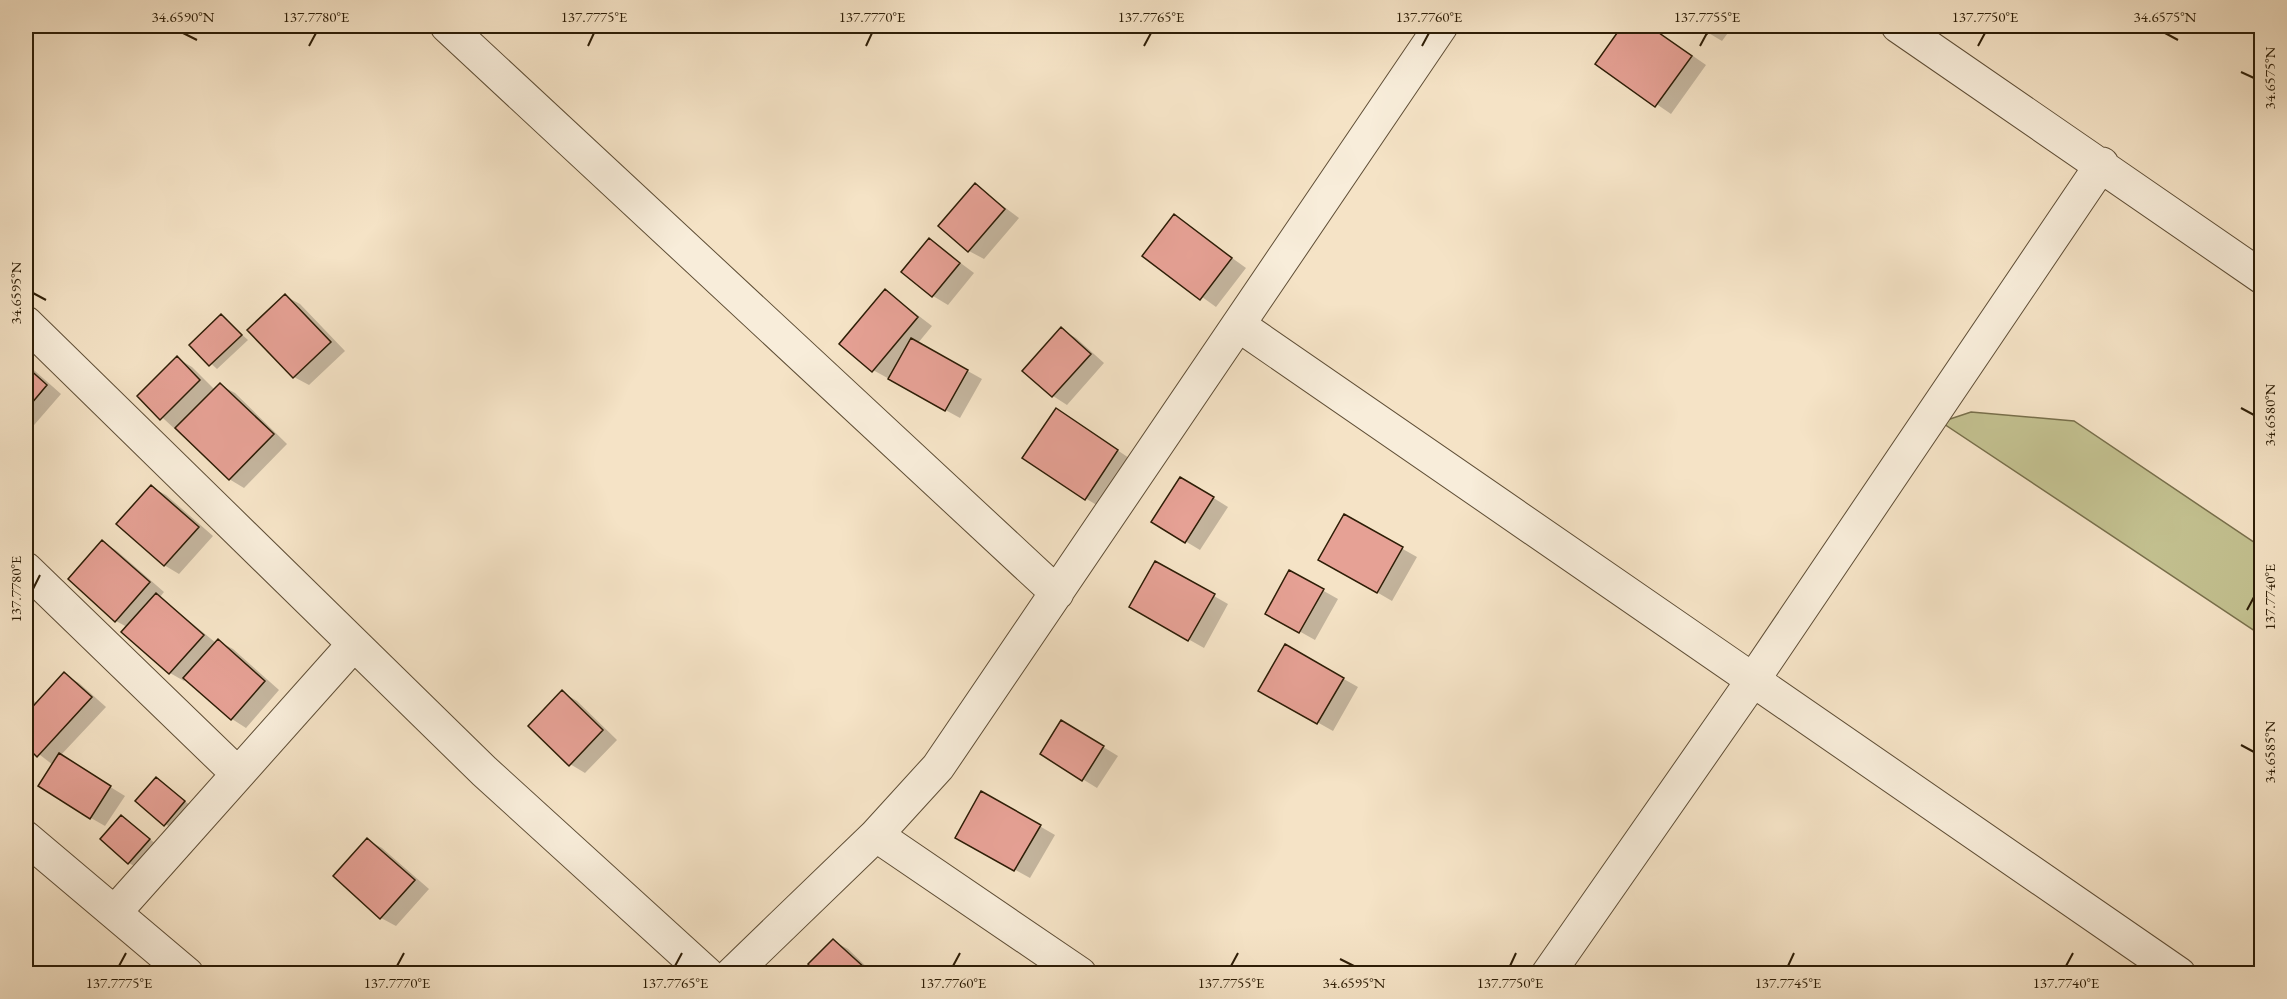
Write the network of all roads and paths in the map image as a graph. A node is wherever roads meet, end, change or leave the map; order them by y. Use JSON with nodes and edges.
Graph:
{"nodes":[{"id":1,"x":447,"y":26,"type":"edge"},
{"id":2,"x":1898,"y":26,"type":"edge"},
{"id":3,"x":1428,"y":30,"type":"edge"},
{"id":4,"x":2102,"y":164,"type":"junction"},
{"id":5,"x":2262,"y":277,"type":"edge"},
{"id":6,"x":26,"y":324,"type":"edge"},
{"id":7,"x":1240,"y":326,"type":"junction"},
{"id":8,"x":26,"y":569,"type":"edge"},
{"id":9,"x":1057,"y":593,"type":"junction"},
{"id":10,"x":354,"y":644,"type":"junction"},
{"id":11,"x":1753,"y":680,"type":"junction"},
{"id":12,"x":238,"y":774,"type":"junction"},
{"id":13,"x":876,"y":835,"type":"junction"},
{"id":14,"x":26,"y":838,"type":"edge"},
{"id":15,"x":115,"y":912,"type":"junction"},
{"id":16,"x":727,"y":973,"type":"edge"},
{"id":17,"x":187,"y":974,"type":"edge"},
{"id":18,"x":1080,"y":974,"type":"edge"},
{"id":19,"x":1548,"y":974,"type":"edge"},
{"id":20,"x":2179,"y":974,"type":"edge"}],
"edges":[{"from":1,"to":9,"type":"street"},
{"from":2,"to":4,"type":"street"},
{"from":3,"to":7,"type":"street"},
{"from":4,"to":5,"type":"street"},
{"from":4,"to":11,"type":"street"},
{"from":6,"to":10,"type":"street"},
{"from":7,"to":9,"type":"street"},
{"from":7,"to":11,"type":"street"},
{"from":8,"to":12,"type":"street"},
{"from":9,"to":13,"type":"street"},
{"from":10,"to":12,"type":"street"},
{"from":10,"to":16,"type":"street"},
{"from":11,"to":19,"type":"street"},
{"from":11,"to":20,"type":"street"},
{"from":12,"to":15,"type":"street"},
{"from":13,"to":16,"type":"street"},
{"from":13,"to":18,"type":"street"},
{"from":14,"to":15,"type":"street"},
{"from":15,"to":17,"type":"street"}]}
